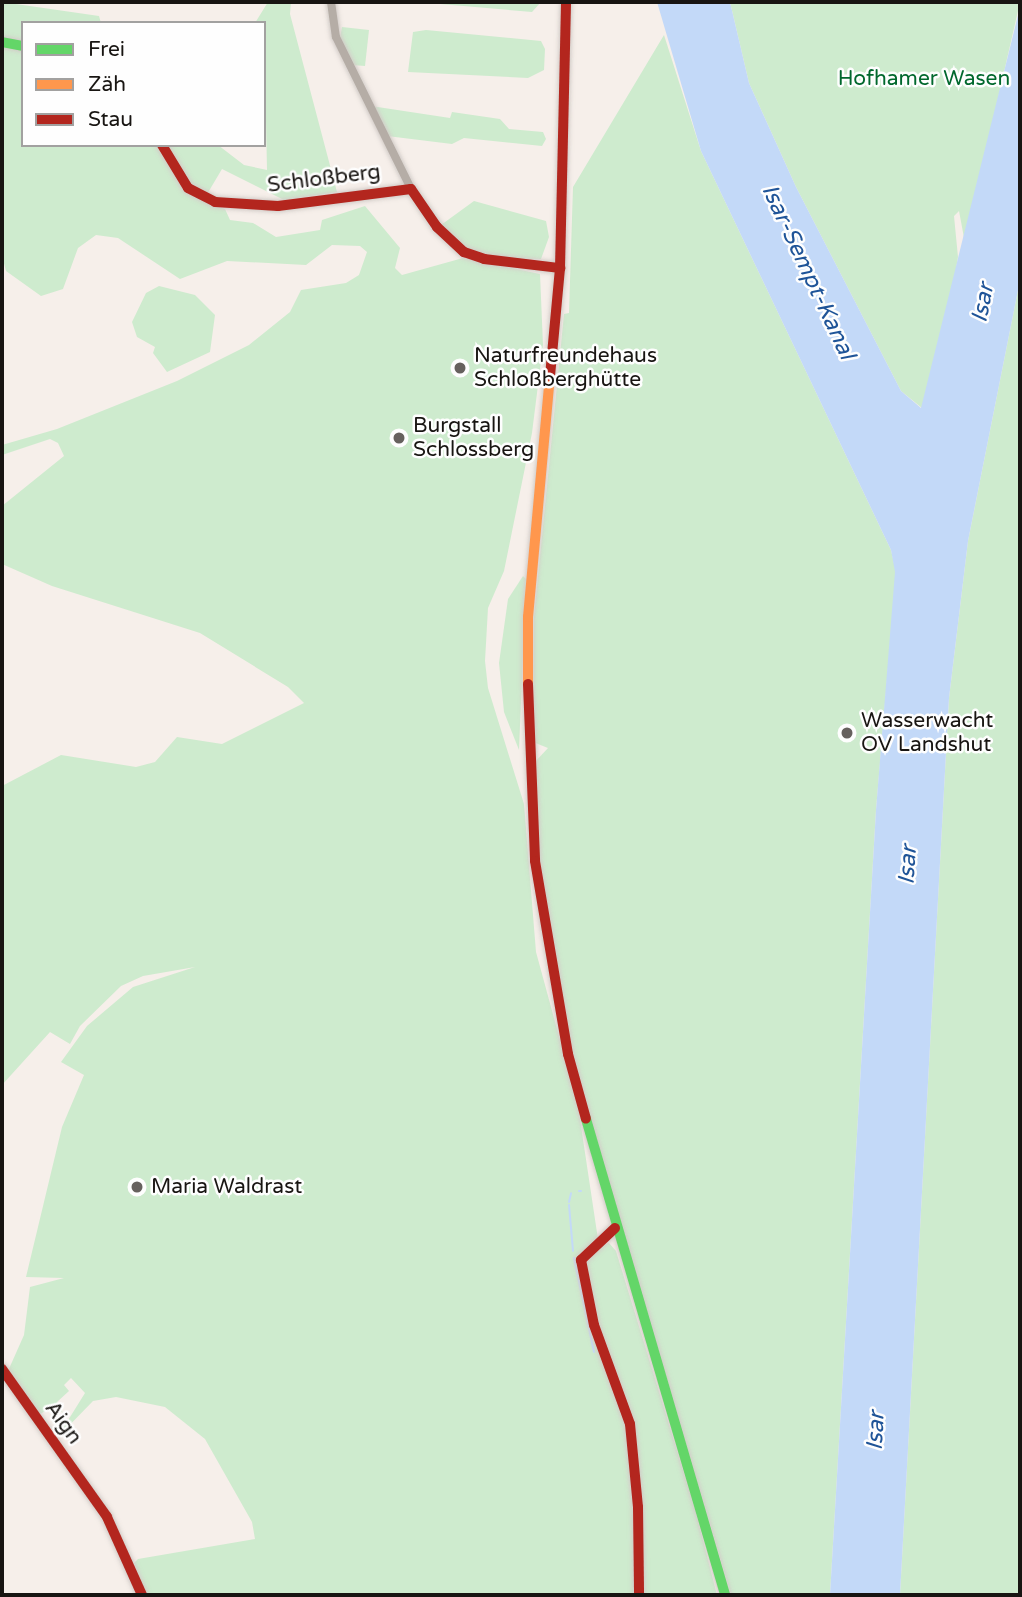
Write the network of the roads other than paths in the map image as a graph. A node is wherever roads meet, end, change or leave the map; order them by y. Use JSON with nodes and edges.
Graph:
{"nodes":[{"id":1,"x":331,"y":2,"type":"edge"},
{"id":2,"x":566,"y":2,"type":"edge"},
{"id":3,"x":2,"y":42,"type":"edge"},
{"id":4,"x":21,"y":46,"type":"edge"},
{"id":5,"x":163,"y":147,"type":"edge"},
{"id":6,"x":411,"y":190,"type":"junction"},
{"id":7,"x":560,"y":268,"type":"junction"},
{"id":8,"x":615,"y":1228,"type":"junction"},
{"id":9,"x":2,"y":1369,"type":"edge"},
{"id":10,"x":142,"y":1595,"type":"edge"},
{"id":11,"x":639,"y":1595,"type":"edge"},
{"id":12,"x":725,"y":1595,"type":"edge"}],
"edges":[{"from":1,"to":6,"type":"street","name":"Schloßberg"},
{"from":2,"to":7,"type":"main road"},
{"from":3,"to":4,"type":"main road"},
{"from":5,"to":6,"type":"main road","name":"Schloßberg"},
{"from":6,"to":7,"type":"main road","name":"Schloßberg"},
{"from":7,"to":8,"type":"main road"},
{"from":8,"to":11,"type":"main road"},
{"from":8,"to":12,"type":"main road"},
{"from":9,"to":10,"type":"main road","name":"Aign"}]}
